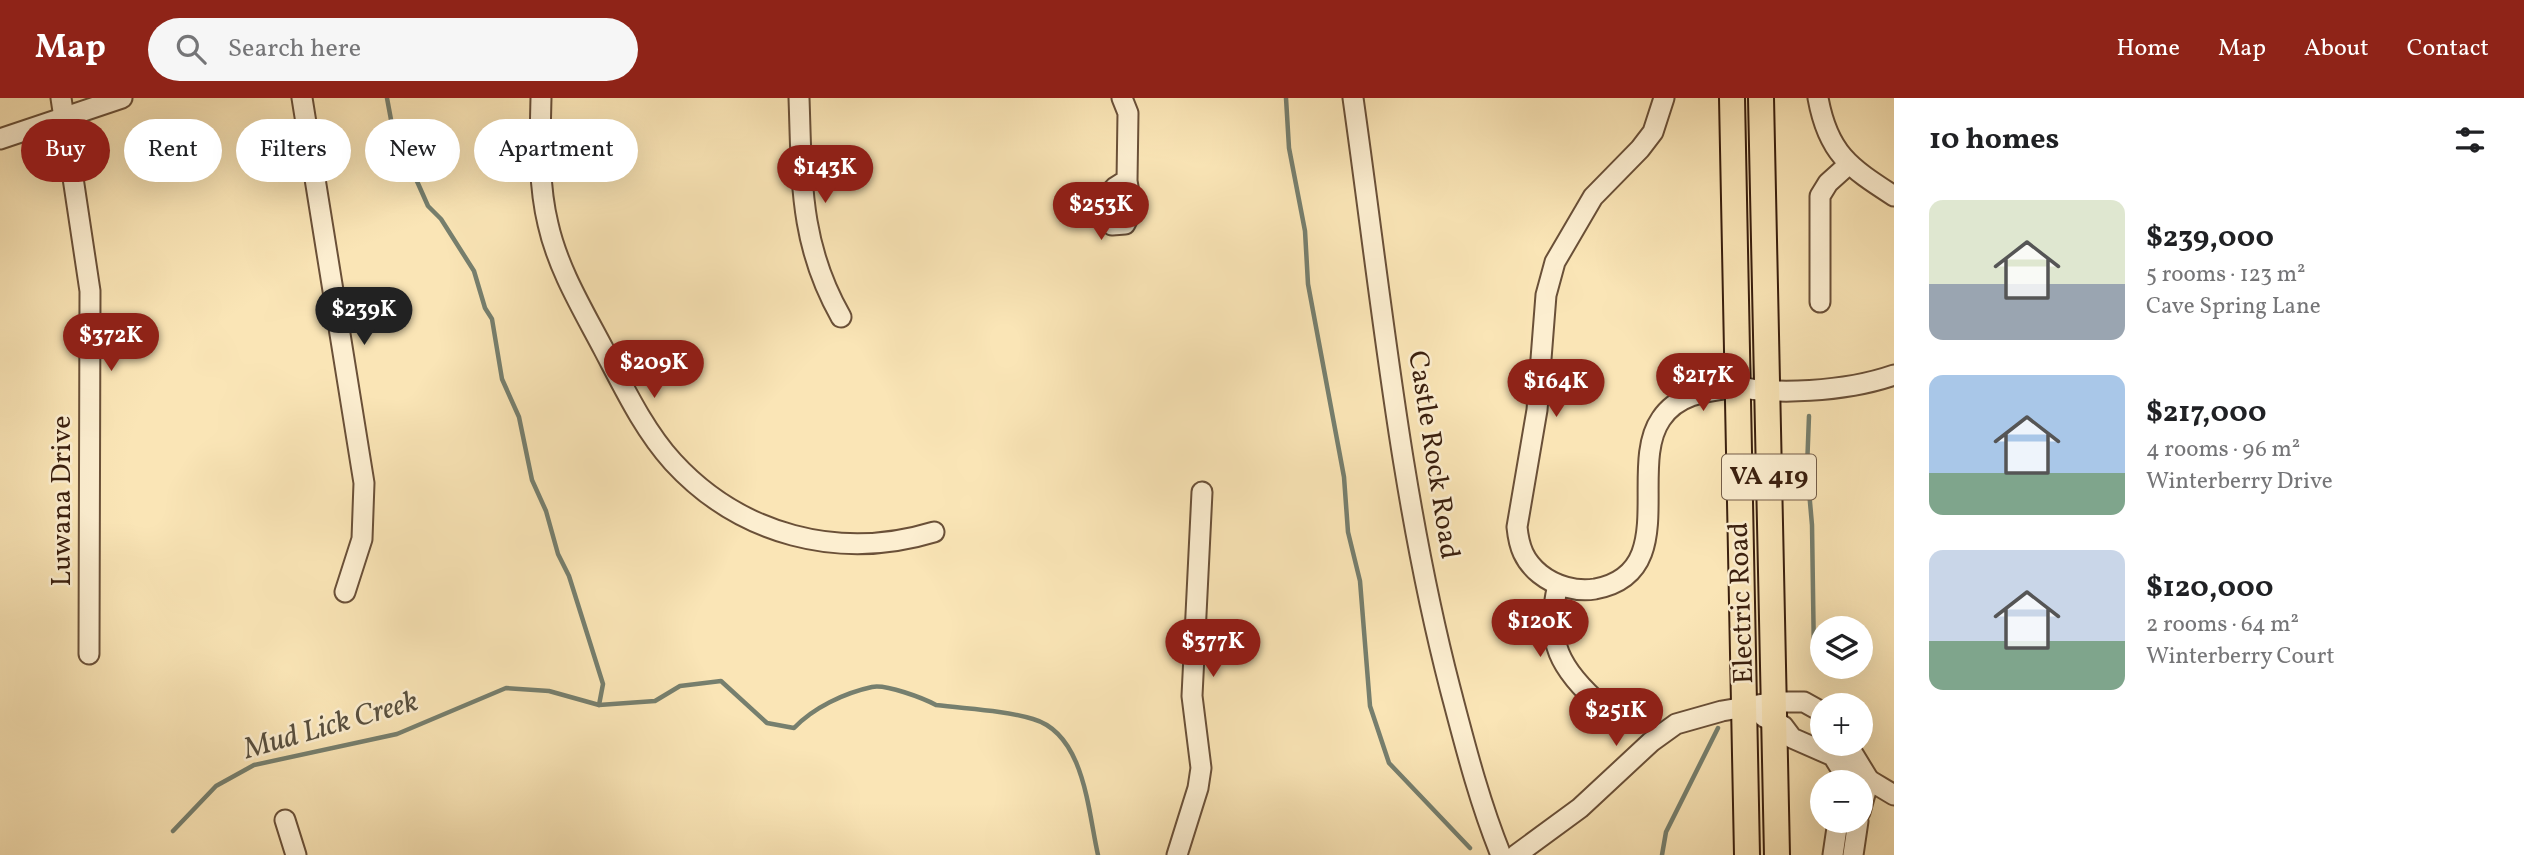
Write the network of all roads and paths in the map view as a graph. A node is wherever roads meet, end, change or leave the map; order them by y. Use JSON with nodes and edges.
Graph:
{"nodes":[{"id":1,"x":61,"y":98,"type":"edge"},
{"id":2,"x":122,"y":98,"type":"edge"},
{"id":3,"x":302,"y":98,"type":"edge"},
{"id":4,"x":541,"y":98,"type":"edge"},
{"id":5,"x":799,"y":98,"type":"edge"},
{"id":6,"x":1122,"y":98,"type":"edge"},
{"id":7,"x":1353,"y":98,"type":"edge"},
{"id":8,"x":1664,"y":98,"type":"edge"},
{"id":9,"x":1732,"y":98,"type":"edge"},
{"id":10,"x":1760,"y":98,"type":"edge"},
{"id":11,"x":1818,"y":98,"type":"edge"},
{"id":12,"x":65,"y":119,"type":"edge"},
{"id":13,"x":68,"y":119,"type":"edge"},
{"id":14,"x":21,"y":133,"type":"edge"},
{"id":15,"x":0,"y":139,"type":"edge"},
{"id":16,"x":1849,"y":165,"type":"junction"},
{"id":17,"x":1127,"y":181,"type":"dead end"},
{"id":18,"x":74,"y":182,"type":"edge"},
{"id":19,"x":1894,"y":196,"type":"edge"},
{"id":20,"x":1820,"y":302,"type":"dead end"},
{"id":21,"x":841,"y":317,"type":"dead end"},
{"id":22,"x":1894,"y":375,"type":"edge"},
{"id":23,"x":1737,"y":387,"type":"junction"},
{"id":24,"x":1767,"y":390,"type":"junction"},
{"id":25,"x":1202,"y":492,"type":"dead end"},
{"id":26,"x":934,"y":532,"type":"dead end"},
{"id":27,"x":1558,"y":584,"type":"junction"},
{"id":28,"x":345,"y":592,"type":"dead end"},
{"id":29,"x":89,"y":654,"type":"dead end"},
{"id":30,"x":1810,"y":705,"type":"edge"},
{"id":31,"x":1603,"y":707,"type":"dead end"},
{"id":32,"x":1744,"y":708,"type":"junction"},
{"id":33,"x":1775,"y":712,"type":"junction"},
{"id":34,"x":1846,"y":770,"type":"edge"},
{"id":35,"x":1873,"y":787,"type":"edge"},
{"id":36,"x":1894,"y":795,"type":"edge"},
{"id":37,"x":285,"y":820,"type":"dead end"},
{"id":38,"x":1836,"y":833,"type":"edge"},
{"id":39,"x":1856,"y":833,"type":"edge"},
{"id":40,"x":296,"y":855,"type":"edge"},
{"id":41,"x":1177,"y":855,"type":"edge"},
{"id":42,"x":1501,"y":855,"type":"edge"},
{"id":43,"x":1516,"y":855,"type":"edge"},
{"id":44,"x":1747,"y":855,"type":"edge"},
{"id":45,"x":1777,"y":855,"type":"edge"},
{"id":46,"x":1833,"y":855,"type":"edge"},
{"id":47,"x":1853,"y":855,"type":"edge"}],
"edges":[{"from":1,"to":12,"type":"street","name":"Luwana Drive"},
{"from":2,"to":13,"type":"street"},
{"from":3,"to":28,"type":"street"},
{"from":4,"to":26,"type":"street"},
{"from":5,"to":21,"type":"street"},
{"from":6,"to":17,"type":"street"},
{"from":7,"to":42,"type":"street","name":"Castle Rock Road"},
{"from":8,"to":27,"type":"street"},
{"from":9,"to":23,"type":"main road","name":"Electric Road","number":"VA 419"},
{"from":10,"to":24,"type":"main road","name":"Electric Road","number":"VA 419"},
{"from":11,"to":16,"type":"street"},
{"from":14,"to":15,"type":"street"},
{"from":16,"to":19,"type":"street"},
{"from":16,"to":20,"type":"street"},
{"from":18,"to":29,"type":"street","name":"Luwana Drive"},
{"from":22,"to":24,"type":"street"},
{"from":23,"to":24,"type":"street"},
{"from":23,"to":27,"type":"street"},
{"from":23,"to":32,"type":"main road","name":"Electric Road","number":"VA 419"},
{"from":24,"to":33,"type":"main road","name":"Electric Road","number":"VA 419"},
{"from":25,"to":41,"type":"street"},
{"from":27,"to":31,"type":"street"},
{"from":30,"to":33,"type":"street"},
{"from":32,"to":33,"type":"street"},
{"from":32,"to":43,"type":"street"},
{"from":32,"to":44,"type":"main road","name":"Electric Road","number":"VA 419"},
{"from":33,"to":34,"type":"street"},
{"from":33,"to":45,"type":"main road","name":"Electric Road","number":"VA 419"},
{"from":35,"to":36,"type":"street"},
{"from":37,"to":40,"type":"street"},
{"from":38,"to":46,"type":"street"},
{"from":39,"to":47,"type":"street"}]}
